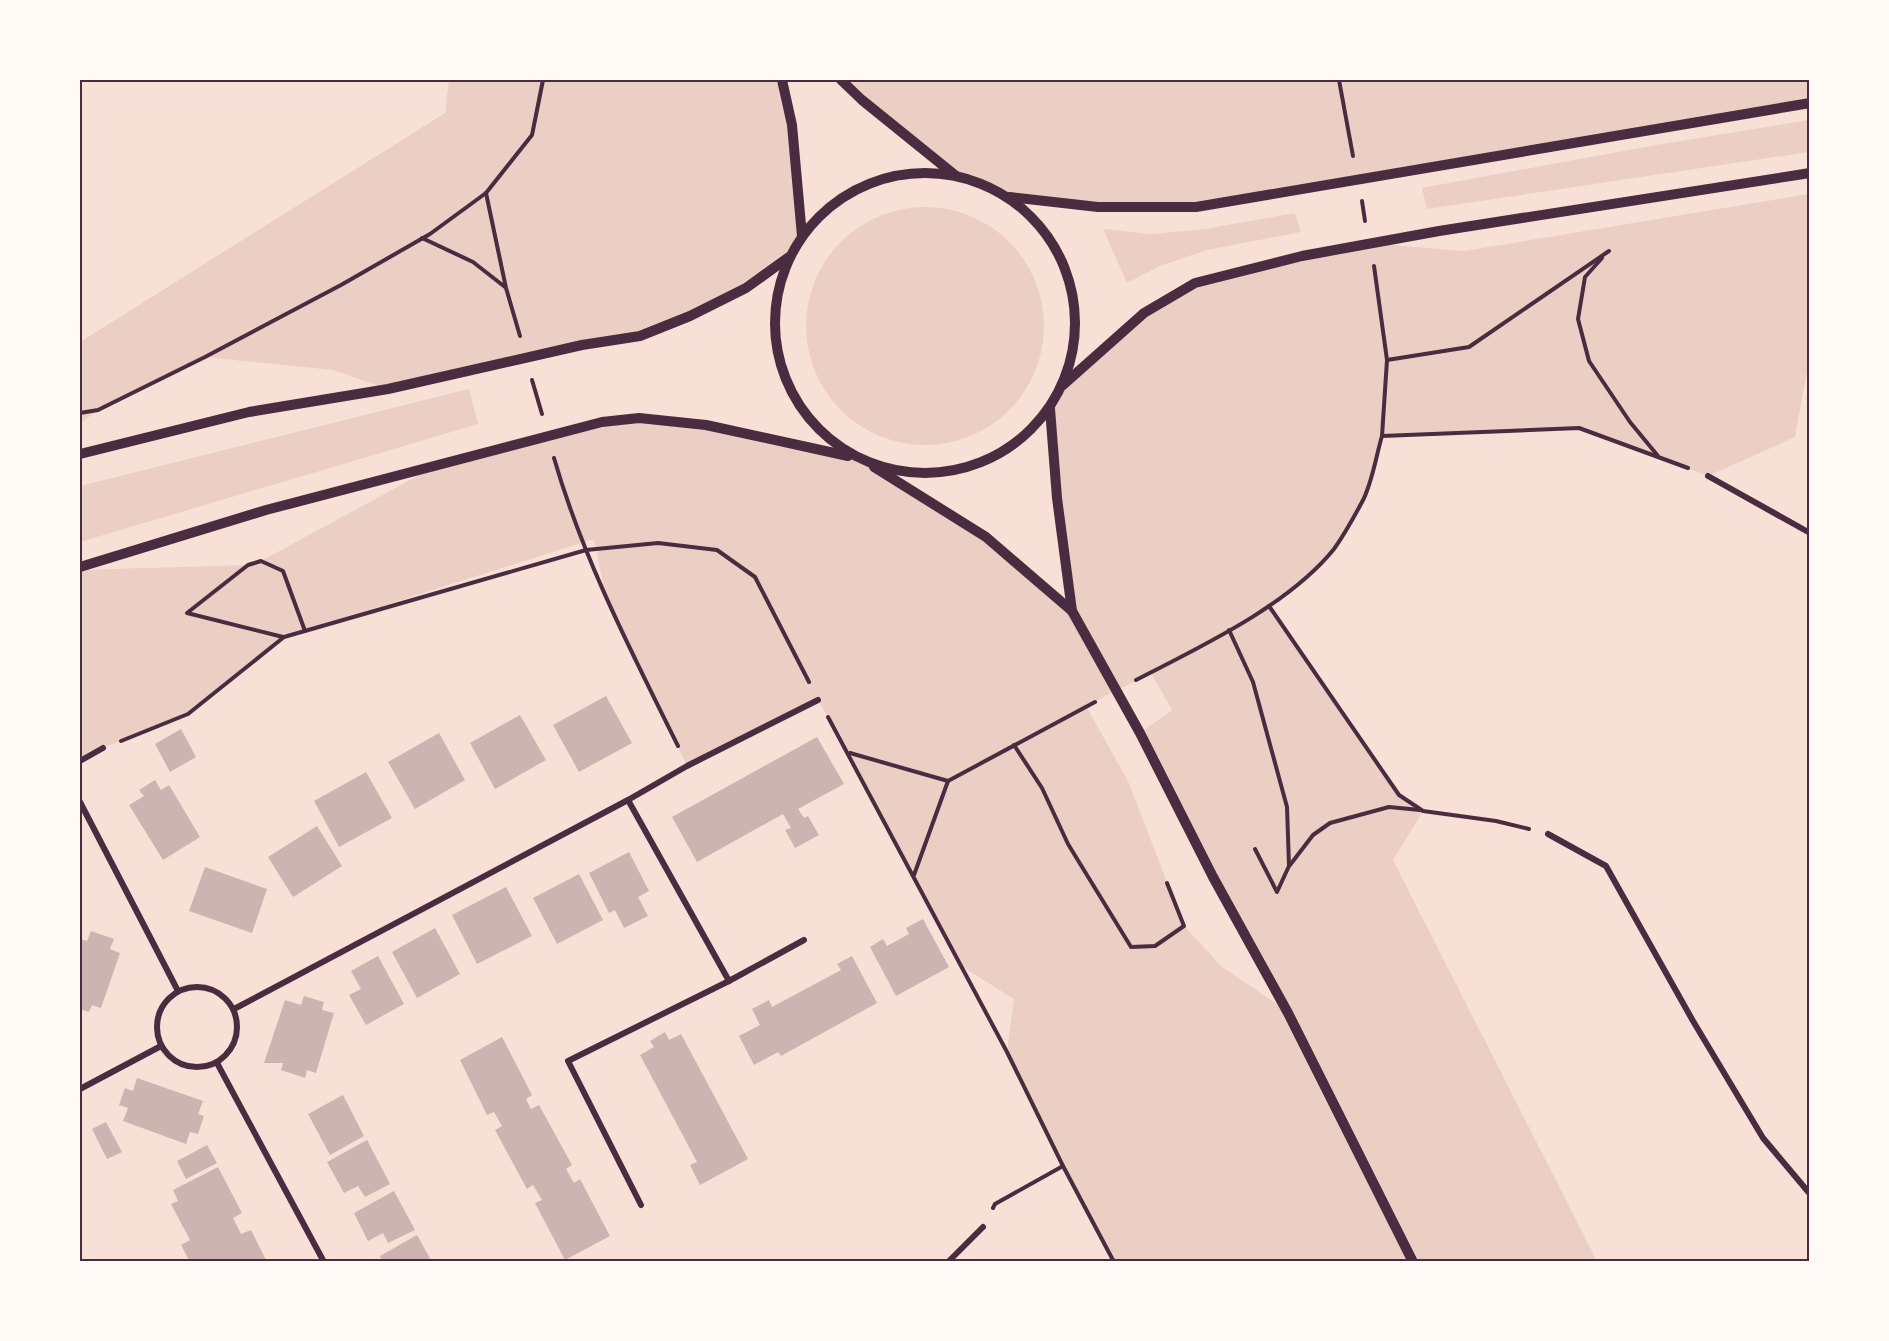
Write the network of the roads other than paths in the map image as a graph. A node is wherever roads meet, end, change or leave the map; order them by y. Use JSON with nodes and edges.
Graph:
{"nodes":[{"id":1,"x":782,"y":80,"type":"edge"},
{"id":2,"x":841,"y":80,"type":"edge"},
{"id":3,"x":1809,"y":103,"type":"edge"},
{"id":4,"x":1809,"y":173,"type":"edge"},
{"id":5,"x":956,"y":176,"type":"junction"},
{"id":6,"x":1010,"y":197,"type":"junction"},
{"id":7,"x":802,"y":236,"type":"junction"},
{"id":8,"x":789,"y":257,"type":"junction"},
{"id":9,"x":1061,"y":387,"type":"junction"},
{"id":10,"x":1050,"y":409,"type":"junction"},
{"id":11,"x":80,"y":454,"type":"edge"},
{"id":12,"x":854,"y":457,"type":"junction"},
{"id":13,"x":874,"y":466,"type":"junction"},
{"id":14,"x":1708,"y":476,"type":"road end"},
{"id":15,"x":1809,"y":533,"type":"edge"},
{"id":16,"x":80,"y":567,"type":"edge"},
{"id":17,"x":1072,"y":611,"type":"junction"},
{"id":18,"x":818,"y":700,"type":"road end"},
{"id":19,"x":103,"y":748,"type":"road end"},
{"id":20,"x":80,"y":761,"type":"edge"},
{"id":21,"x":628,"y":800,"type":"junction"},
{"id":22,"x":80,"y":802,"type":"edge"},
{"id":23,"x":1548,"y":834,"type":"road end"},
{"id":24,"x":804,"y":940,"type":"dead end"},
{"id":25,"x":729,"y":981,"type":"junction"},
{"id":26,"x":178,"y":991,"type":"junction"},
{"id":27,"x":234,"y":1009,"type":"junction"},
{"id":28,"x":161,"y":1046,"type":"junction"},
{"id":29,"x":218,"y":1063,"type":"junction"},
{"id":30,"x":80,"y":1089,"type":"edge"},
{"id":31,"x":1809,"y":1194,"type":"edge"},
{"id":32,"x":641,"y":1205,"type":"dead end"},
{"id":33,"x":983,"y":1227,"type":"road end"},
{"id":34,"x":324,"y":1262,"type":"edge"},
{"id":35,"x":948,"y":1262,"type":"edge"},
{"id":36,"x":1413,"y":1262,"type":"edge"}],
"edges":[{"from":1,"to":7,"type":"street"},
{"from":2,"to":5,"type":"street"},
{"from":3,"to":6,"type":"street"},
{"from":4,"to":9,"type":"street"},
{"from":5,"to":6,"type":"street"},
{"from":5,"to":7,"type":"street"},
{"from":6,"to":9,"type":"street"},
{"from":7,"to":8,"type":"street"},
{"from":8,"to":11,"type":"street"},
{"from":8,"to":12,"type":"street"},
{"from":9,"to":10,"type":"street"},
{"from":10,"to":13,"type":"street"},
{"from":10,"to":17,"type":"street"},
{"from":12,"to":13,"type":"street"},
{"from":12,"to":16,"type":"street"},
{"from":13,"to":17,"type":"street"},
{"from":14,"to":15,"type":"street"},
{"from":17,"to":36,"type":"street"},
{"from":18,"to":21,"type":"street"},
{"from":19,"to":20,"type":"street"},
{"from":21,"to":25,"type":"street"},
{"from":21,"to":27,"type":"street"},
{"from":22,"to":26,"type":"street"},
{"from":23,"to":31,"type":"street"},
{"from":24,"to":25,"type":"street"},
{"from":25,"to":32,"type":"street"},
{"from":26,"to":27,"type":"street"},
{"from":26,"to":28,"type":"street"},
{"from":27,"to":29,"type":"street"},
{"from":28,"to":29,"type":"street"},
{"from":28,"to":30,"type":"street"},
{"from":29,"to":34,"type":"street"},
{"from":33,"to":35,"type":"street"}]}
